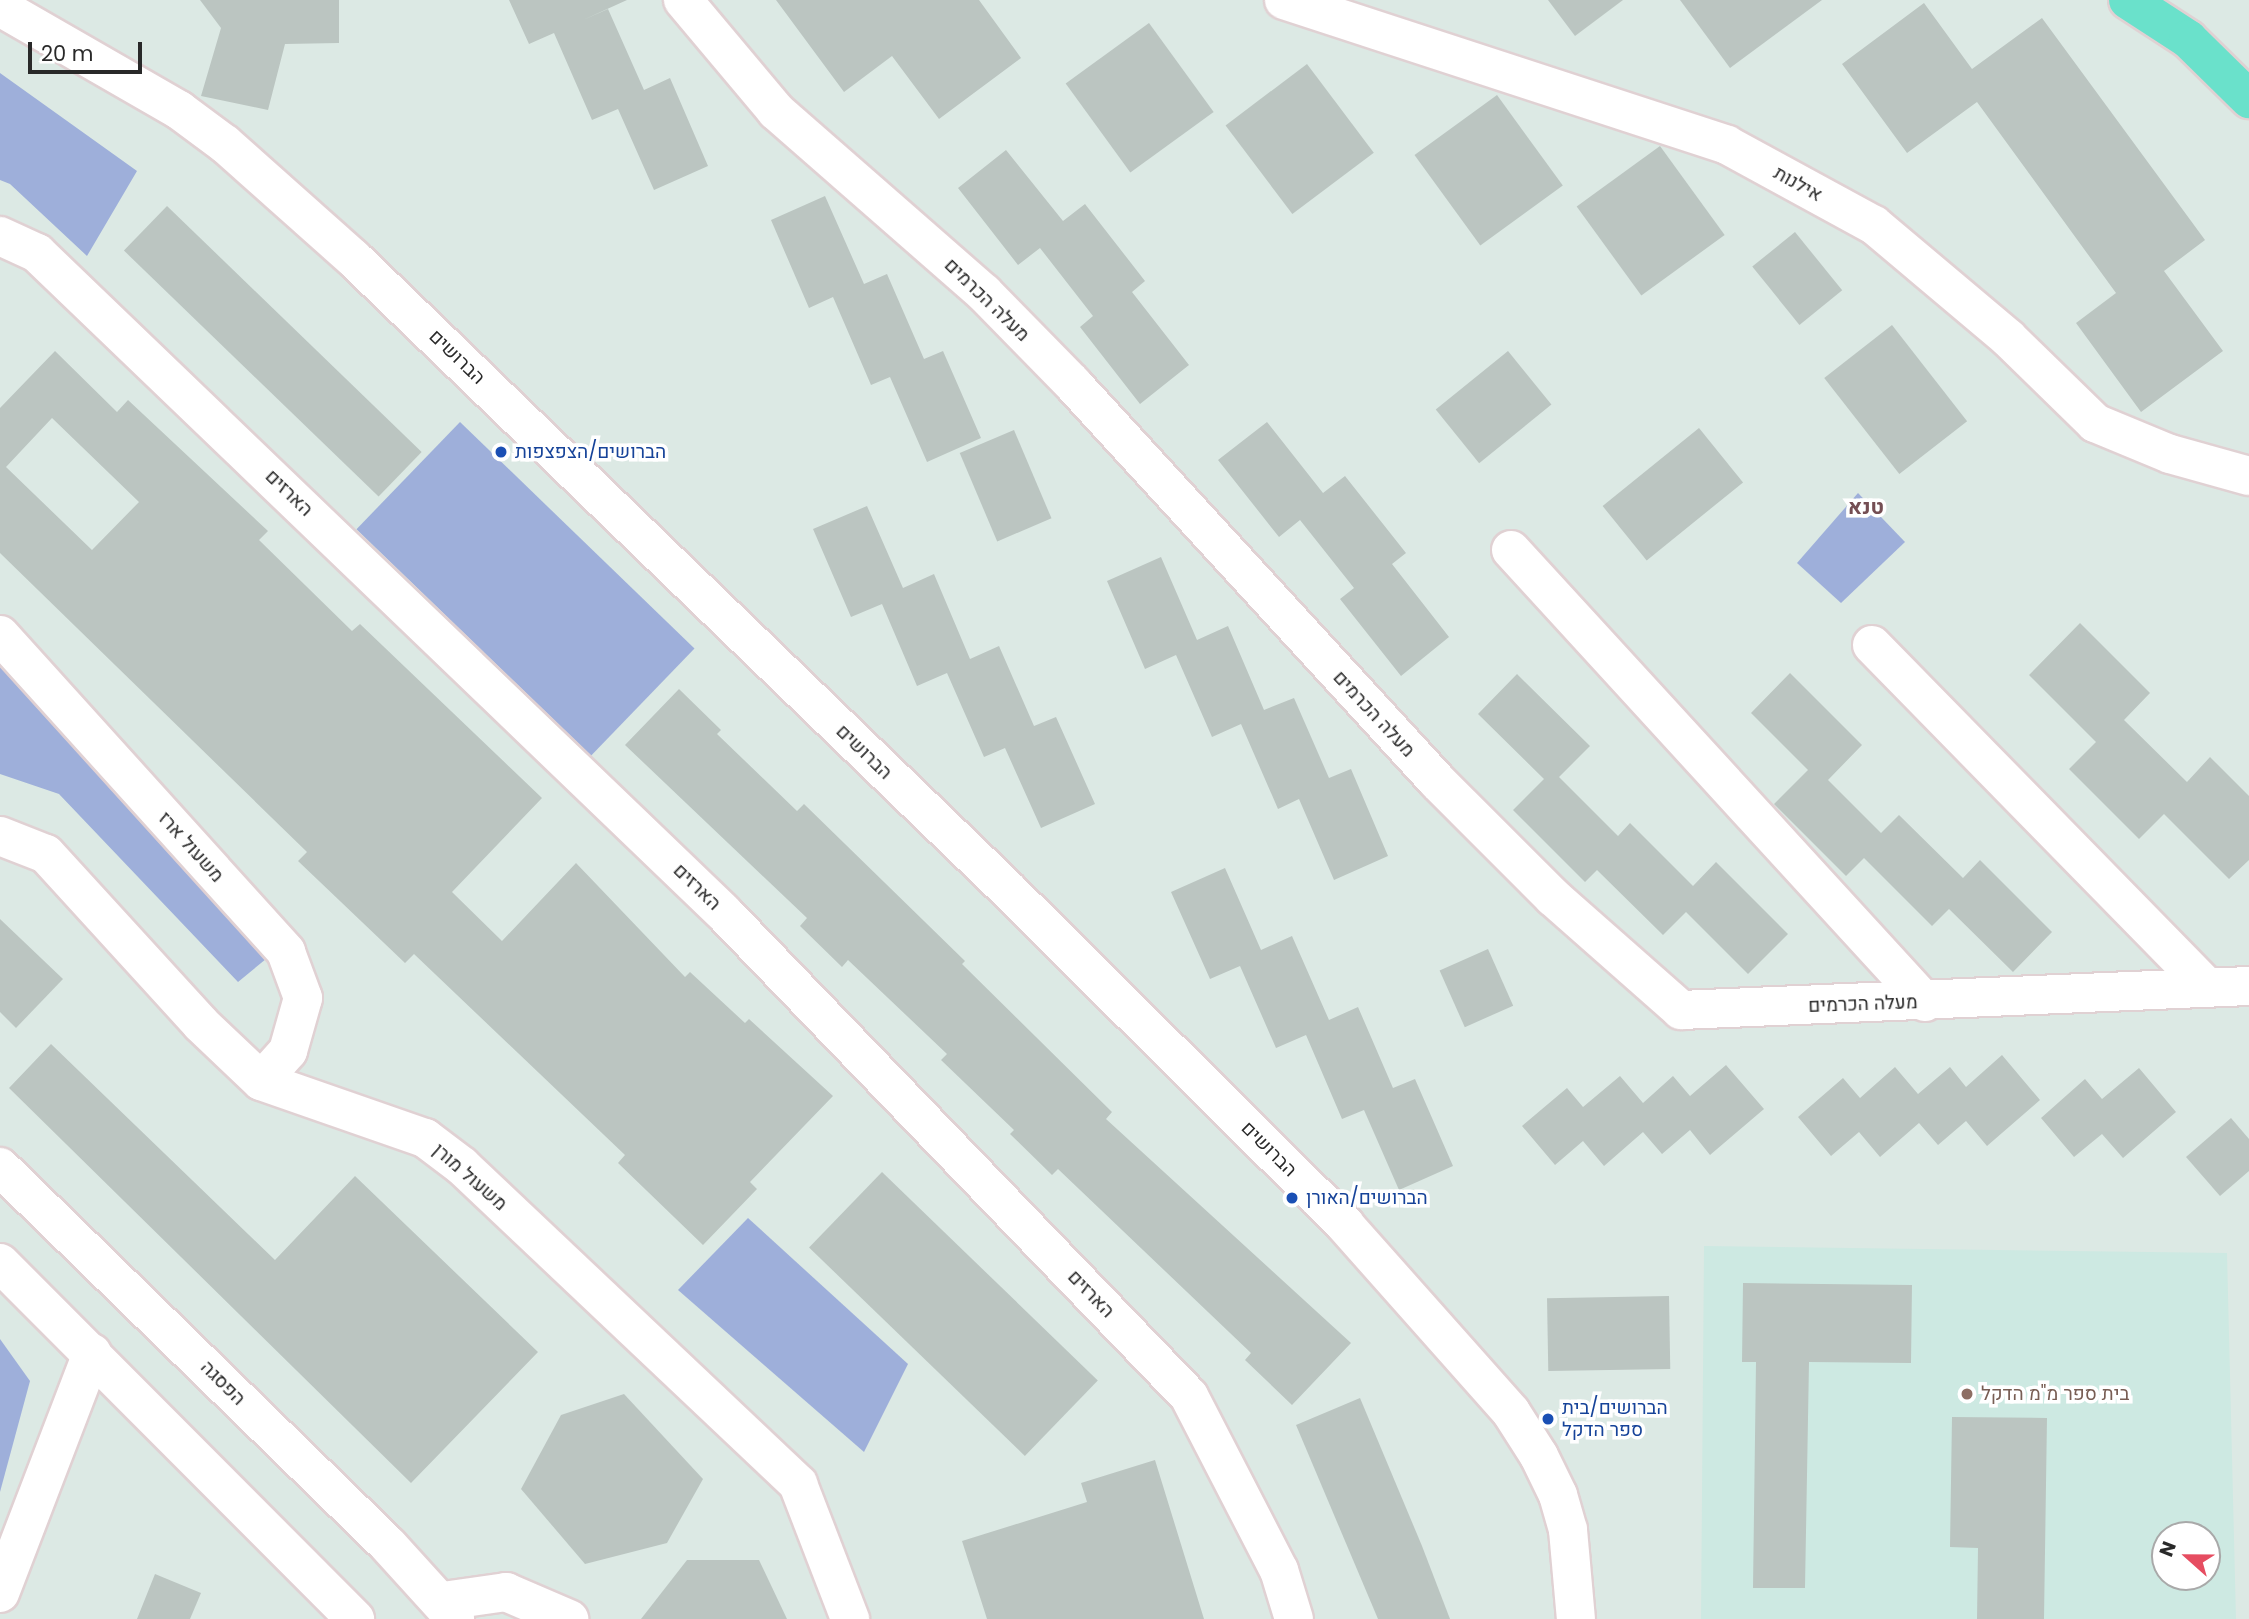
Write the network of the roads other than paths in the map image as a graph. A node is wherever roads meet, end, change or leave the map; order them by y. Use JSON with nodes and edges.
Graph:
{"nodes":[{"id":1,"x":683,"y":0,"type":"edge"},
{"id":2,"x":1284,"y":0,"type":"edge"},
{"id":3,"x":2128,"y":0,"type":"edge"},
{"id":4,"x":0,"y":7,"type":"edge"},
{"id":5,"x":2249,"y":99,"type":"edge"},
{"id":6,"x":0,"y":236,"type":"edge"},
{"id":7,"x":2249,"y":476,"type":"edge"},
{"id":8,"x":1511,"y":550,"type":"dead end"},
{"id":9,"x":0,"y":635,"type":"edge"},
{"id":10,"x":1872,"y":645,"type":"dead end"},
{"id":11,"x":0,"y":836,"type":"edge"},
{"id":12,"x":2249,"y":986,"type":"edge"},
{"id":13,"x":2208,"y":988,"type":"junction"},
{"id":14,"x":1924,"y":1002,"type":"junction"},
{"id":15,"x":261,"y":1081,"type":"junction"},
{"id":16,"x":0,"y":1167,"type":"edge"},
{"id":17,"x":0,"y":1263,"type":"edge"},
{"id":18,"x":92,"y":1353,"type":"junction"},
{"id":19,"x":0,"y":1593,"type":"edge"},
{"id":20,"x":449,"y":1610,"type":"edge"},
{"id":21,"x":345,"y":1615,"type":"edge"},
{"id":22,"x":569,"y":1619,"type":"edge"},
{"id":23,"x":850,"y":1619,"type":"edge"},
{"id":24,"x":1294,"y":1619,"type":"edge"},
{"id":25,"x":1576,"y":1619,"type":"edge"}],
"edges":[{"from":1,"to":14,"type":"street","name":"מעלה הכרמים"},
{"from":2,"to":7,"type":"street","name":"אילנות"},
{"from":3,"to":5,"type":"main road"},
{"from":4,"to":25,"type":"street","name":"הברושים"},
{"from":6,"to":24,"type":"street","name":"הארזים"},
{"from":8,"to":14,"type":"street"},
{"from":9,"to":15,"type":"street","name":"משעול ארז"},
{"from":10,"to":13,"type":"street"},
{"from":11,"to":15,"type":"street","name":"משעול מורן"},
{"from":12,"to":13,"type":"street","name":"מעלה הכרמים"},
{"from":13,"to":14,"type":"street","name":"מעלה הכרמים"},
{"from":15,"to":23,"type":"street","name":"משעול מורן"},
{"from":16,"to":20,"type":"street","name":"הפסגה"},
{"from":17,"to":18,"type":"street"},
{"from":18,"to":19,"type":"street"},
{"from":18,"to":21,"type":"street"},
{"from":20,"to":22,"type":"street","name":"הפסגה"}]}
